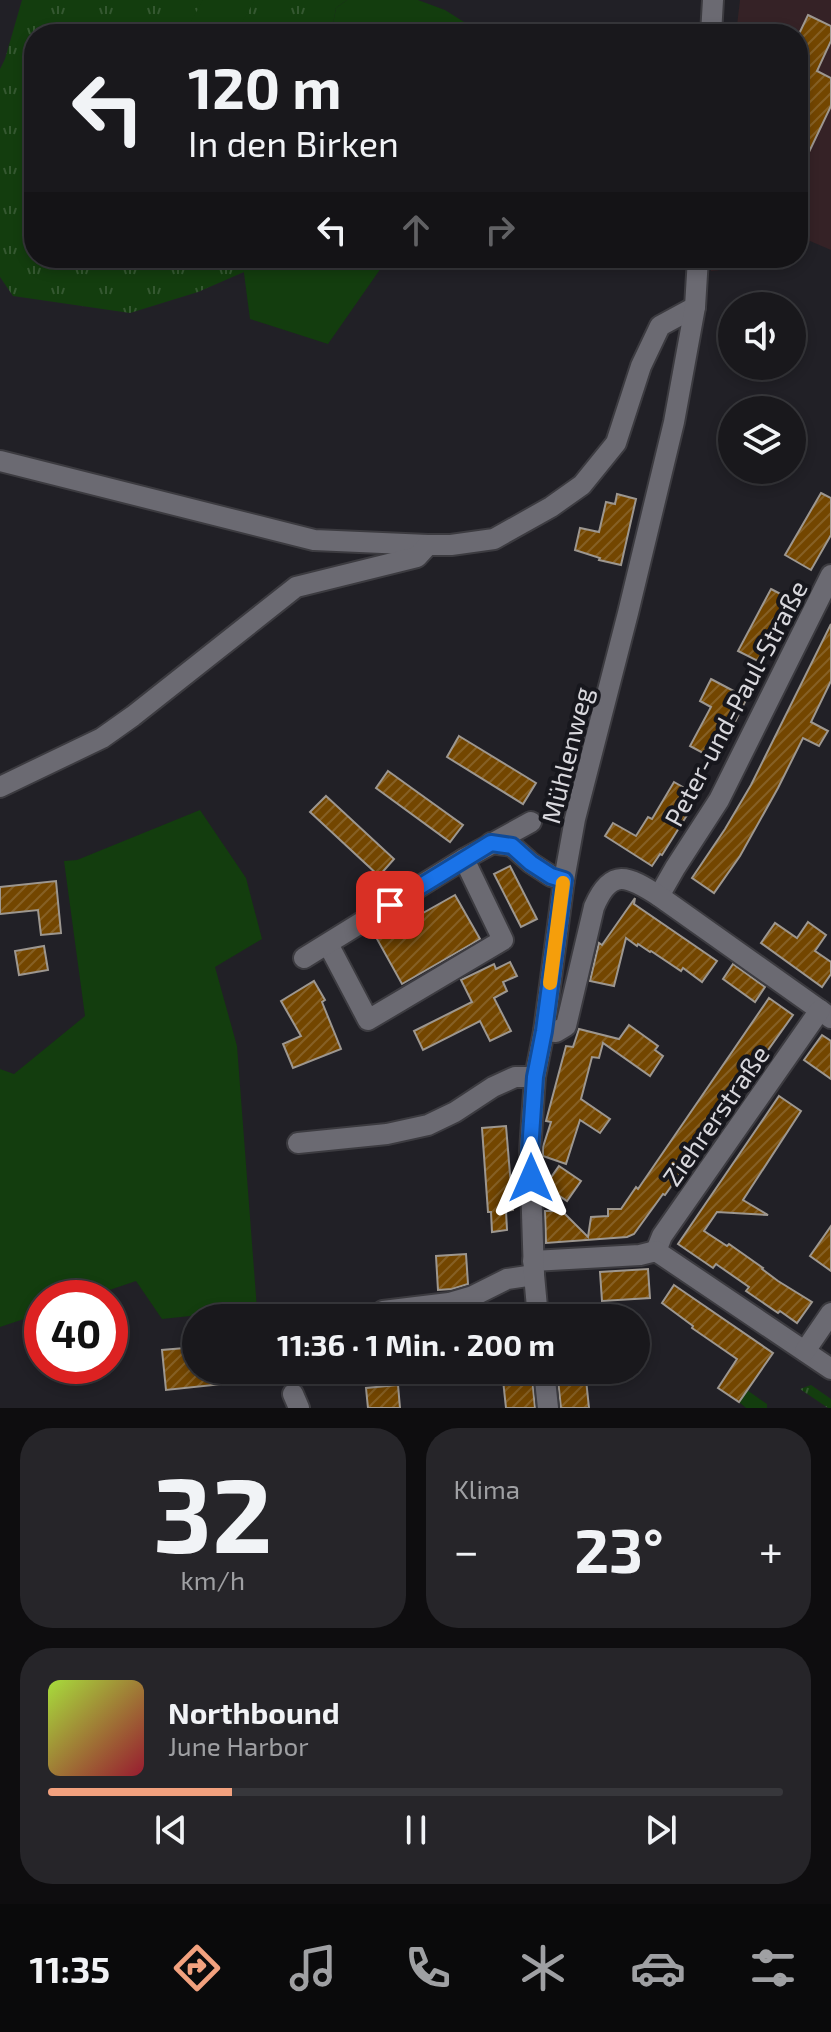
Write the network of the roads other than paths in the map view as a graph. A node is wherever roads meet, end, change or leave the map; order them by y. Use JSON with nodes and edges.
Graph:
{"nodes":[{"id":1,"x":713,"y":0,"type":"edge"},
{"id":2,"x":712,"y":24,"type":"edge"},
{"id":3,"x":697,"y":268,"type":"edge"},
{"id":4,"x":695,"y":307,"type":"junction"},
{"id":5,"x":0,"y":461,"type":"edge"},
{"id":6,"x":428,"y":545,"type":"junction"},
{"id":7,"x":831,"y":575,"type":"edge"},
{"id":8,"x":0,"y":787,"type":"edge"},
{"id":9,"x":531,"y":822,"type":"dead end"},
{"id":10,"x":491,"y":843,"type":"junction"},
{"id":11,"x":464,"y":859,"type":"junction"},
{"id":12,"x":564,"y":880,"type":"junction"},
{"id":13,"x":659,"y":896,"type":"junction"},
{"id":14,"x":328,"y":944,"type":"junction"},
{"id":15,"x":304,"y":958,"type":"dead end"},
{"id":16,"x":826,"y":1014,"type":"edge"},
{"id":17,"x":544,"y":1031,"type":"junction"},
{"id":18,"x":535,"y":1077,"type":"junction"},
{"id":19,"x":298,"y":1143,"type":"dead end"},
{"id":20,"x":656,"y":1251,"type":"junction"},
{"id":21,"x":534,"y":1268,"type":"junction"},
{"id":22,"x":441,"y":1304,"type":"edge"},
{"id":23,"x":537,"y":1304,"type":"edge"},
{"id":24,"x":831,"y":1313,"type":"edge"},
{"id":25,"x":805,"y":1351,"type":"junction"},
{"id":26,"x":831,"y":1369,"type":"edge"},
{"id":27,"x":545,"y":1384,"type":"edge"},
{"id":28,"x":548,"y":1408,"type":"edge"}],
"edges":[{"from":1,"to":2,"type":"street"},
{"from":3,"to":4,"type":"street","name":"Mühlenweg"},
{"from":4,"to":6,"type":"street"},
{"from":4,"to":12,"type":"street","name":"Mühlenweg"},
{"from":5,"to":6,"type":"street"},
{"from":6,"to":8,"type":"street"},
{"from":7,"to":13,"type":"street","name":"Peter-und-Paul-Straße"},
{"from":9,"to":10,"type":"street"},
{"from":10,"to":11,"type":"street"},
{"from":10,"to":12,"type":"street"},
{"from":11,"to":14,"type":"street"},
{"from":11,"to":14,"type":"street"},
{"from":12,"to":17,"type":"street","name":"Mühlenweg"},
{"from":13,"to":16,"type":"street"},
{"from":13,"to":17,"type":"street"},
{"from":14,"to":15,"type":"street"},
{"from":16,"to":20,"type":"street","name":"Ziehrerstraße"},
{"from":17,"to":18,"type":"street","name":"Mühlenweg"},
{"from":18,"to":19,"type":"street"},
{"from":18,"to":21,"type":"street","name":"Mühlenweg"},
{"from":20,"to":21,"type":"street"},
{"from":20,"to":25,"type":"street"},
{"from":21,"to":22,"type":"street"},
{"from":21,"to":23,"type":"street","name":"Mühlenweg"},
{"from":24,"to":25,"type":"street"},
{"from":25,"to":26,"type":"street"},
{"from":27,"to":28,"type":"street"}]}
